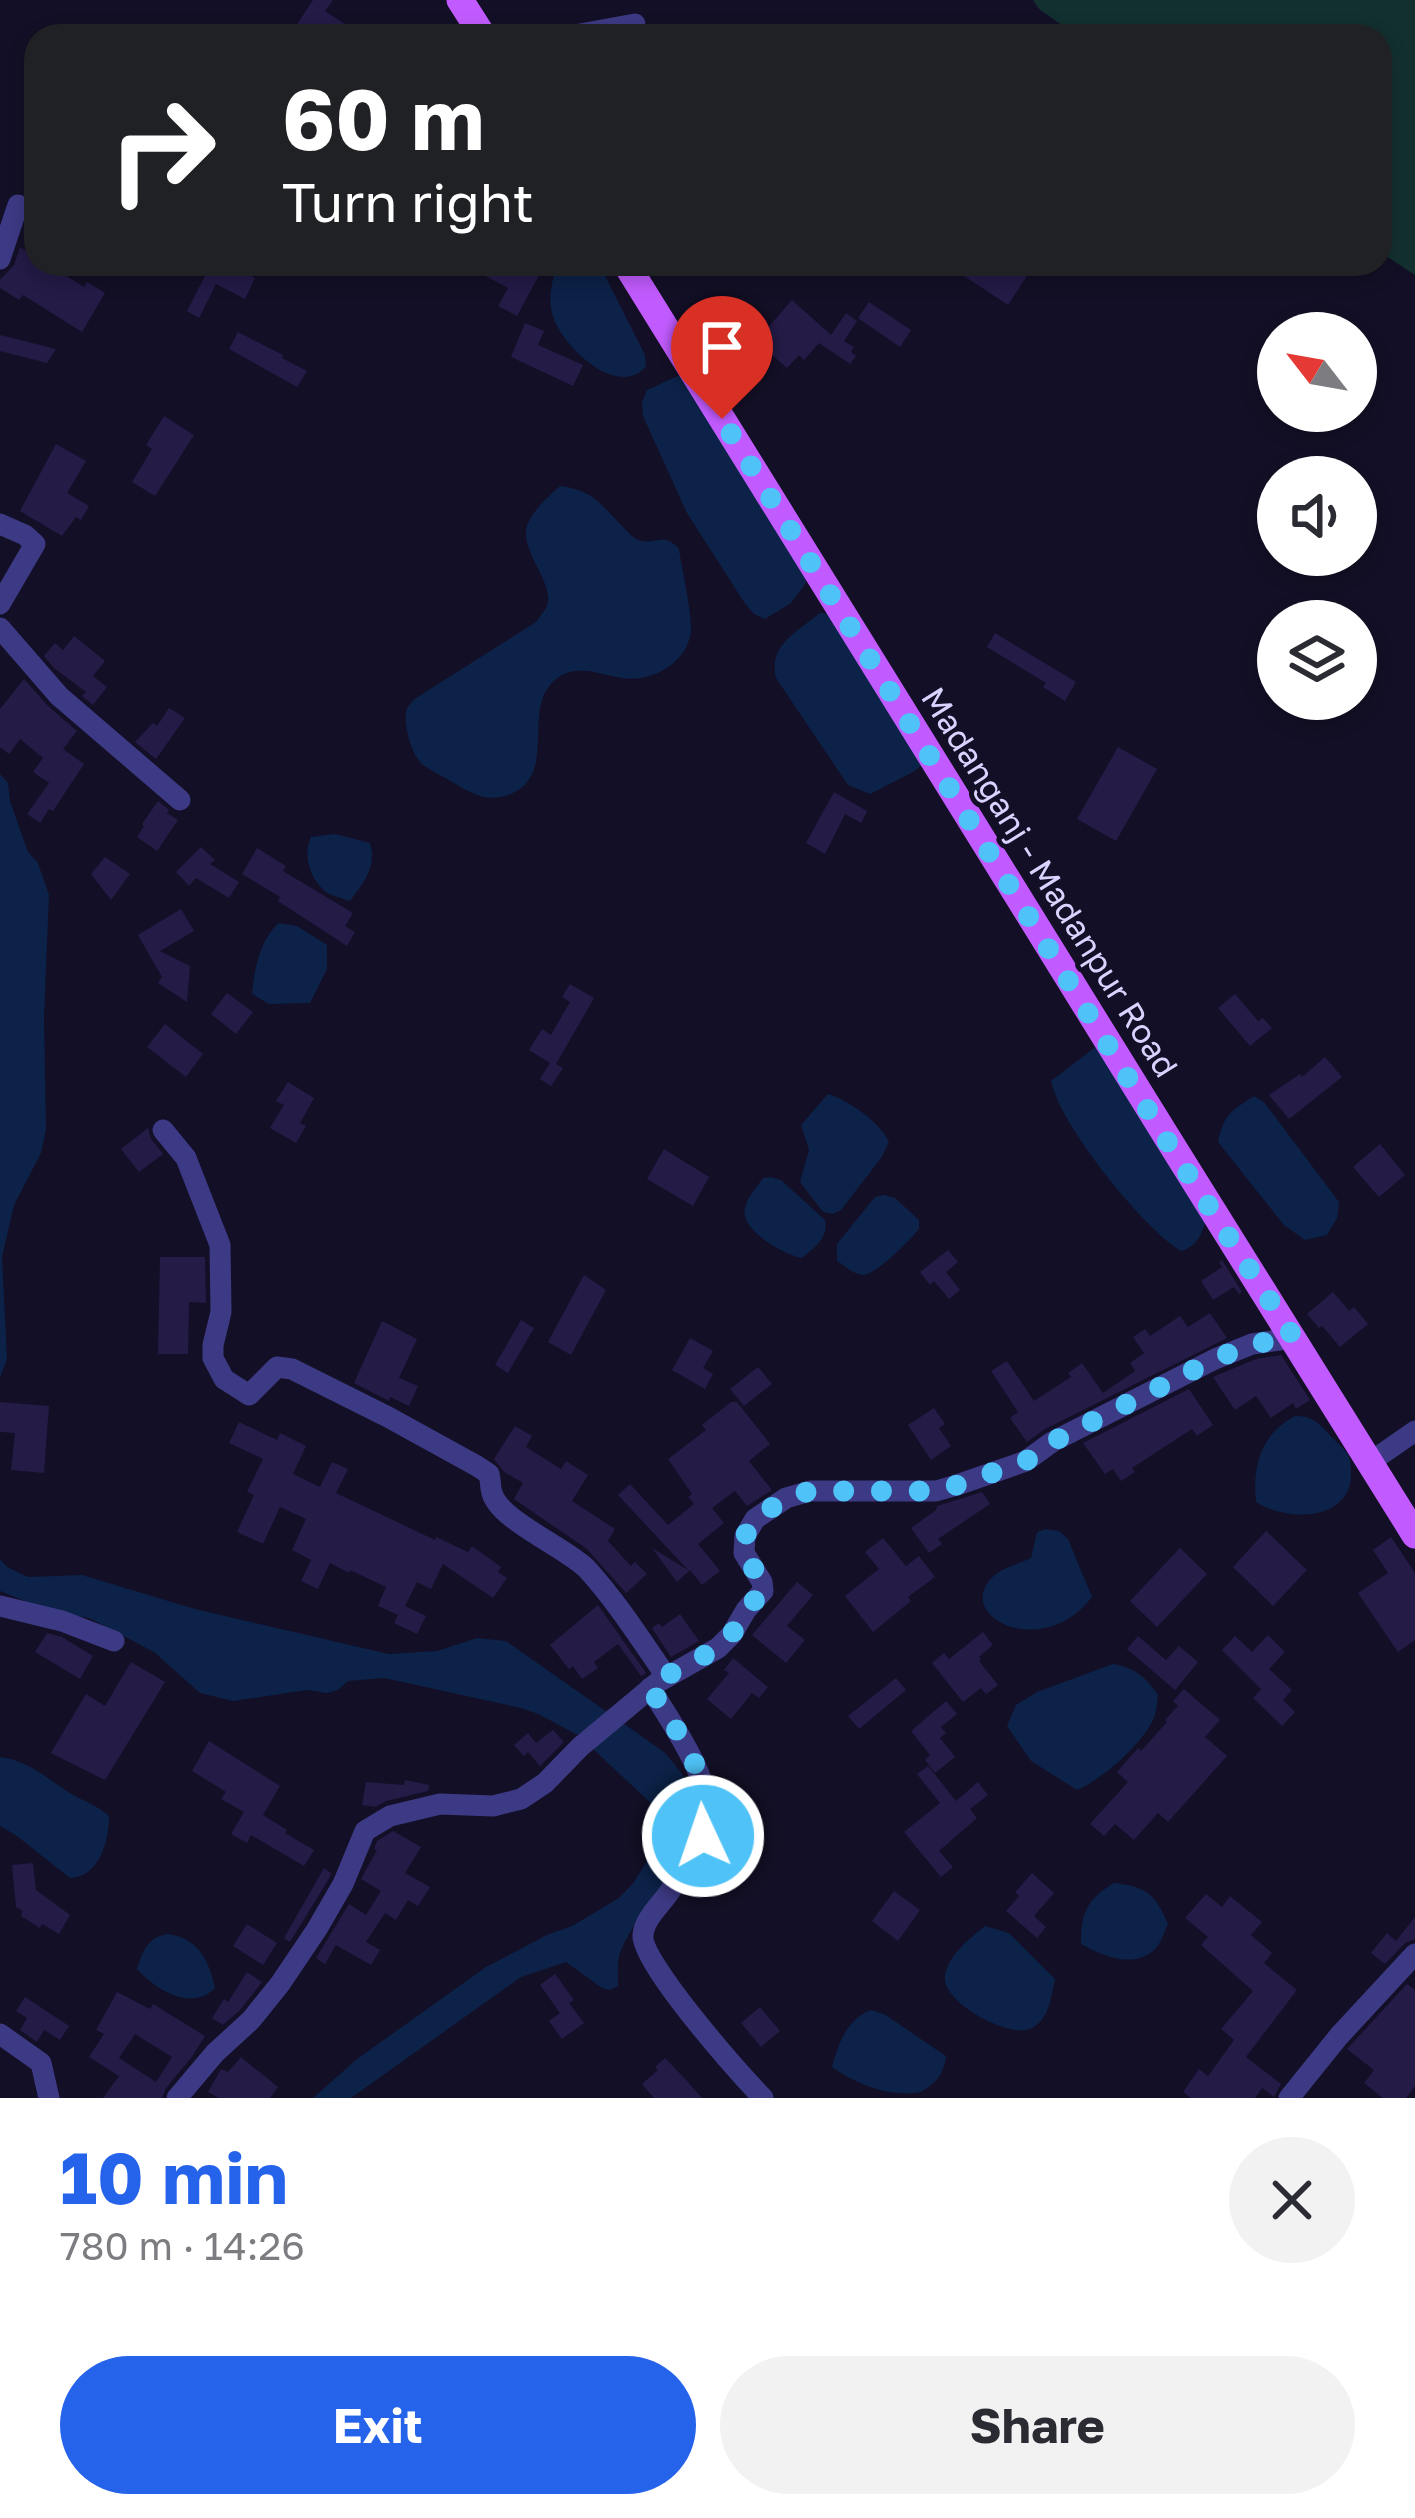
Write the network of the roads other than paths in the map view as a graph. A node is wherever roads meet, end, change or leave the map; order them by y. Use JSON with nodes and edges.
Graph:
{"nodes":[{"id":1,"x":18,"y":205,"type":"dead end"},
{"id":2,"x":0,"y":259,"type":"edge"},
{"id":3,"x":633,"y":276,"type":"edge"},
{"id":4,"x":0,"y":524,"type":"edge"},
{"id":5,"x":0,"y":604,"type":"edge"},
{"id":6,"x":0,"y":628,"type":"edge"},
{"id":7,"x":180,"y":800,"type":"dead end"},
{"id":8,"x":163,"y":1130,"type":"dead end"},
{"id":9,"x":1294,"y":1338,"type":"junction"},
{"id":10,"x":1415,"y":1431,"type":"edge"},
{"id":11,"x":1370,"y":1463,"type":"junction"},
{"id":12,"x":1415,"y":1535,"type":"edge"},
{"id":13,"x":0,"y":1606,"type":"edge"},
{"id":14,"x":114,"y":1641,"type":"dead end"},
{"id":15,"x":658,"y":1682,"type":"junction"},
{"id":16,"x":1415,"y":1954,"type":"edge"},
{"id":17,"x":0,"y":2034,"type":"edge"},
{"id":18,"x":49,"y":2098,"type":"edge"},
{"id":19,"x":177,"y":2098,"type":"edge"},
{"id":20,"x":763,"y":2098,"type":"edge"},
{"id":21,"x":1288,"y":2098,"type":"edge"}],
"edges":[{"from":1,"to":2,"type":"street"},
{"from":3,"to":9,"type":"main road","name":"Madanganj - Madanpur Road"},
{"from":4,"to":5,"type":"street"},
{"from":6,"to":7,"type":"street"},
{"from":8,"to":15,"type":"street"},
{"from":9,"to":11,"type":"main road","name":"Madanganj - Madanpur Road"},
{"from":9,"to":15,"type":"street"},
{"from":10,"to":11,"type":"street"},
{"from":11,"to":12,"type":"main road","name":"Madanganj - Madanpur Road"},
{"from":13,"to":14,"type":"street"},
{"from":15,"to":19,"type":"street"},
{"from":15,"to":20,"type":"street"},
{"from":16,"to":21,"type":"street"},
{"from":17,"to":18,"type":"street"}]}
